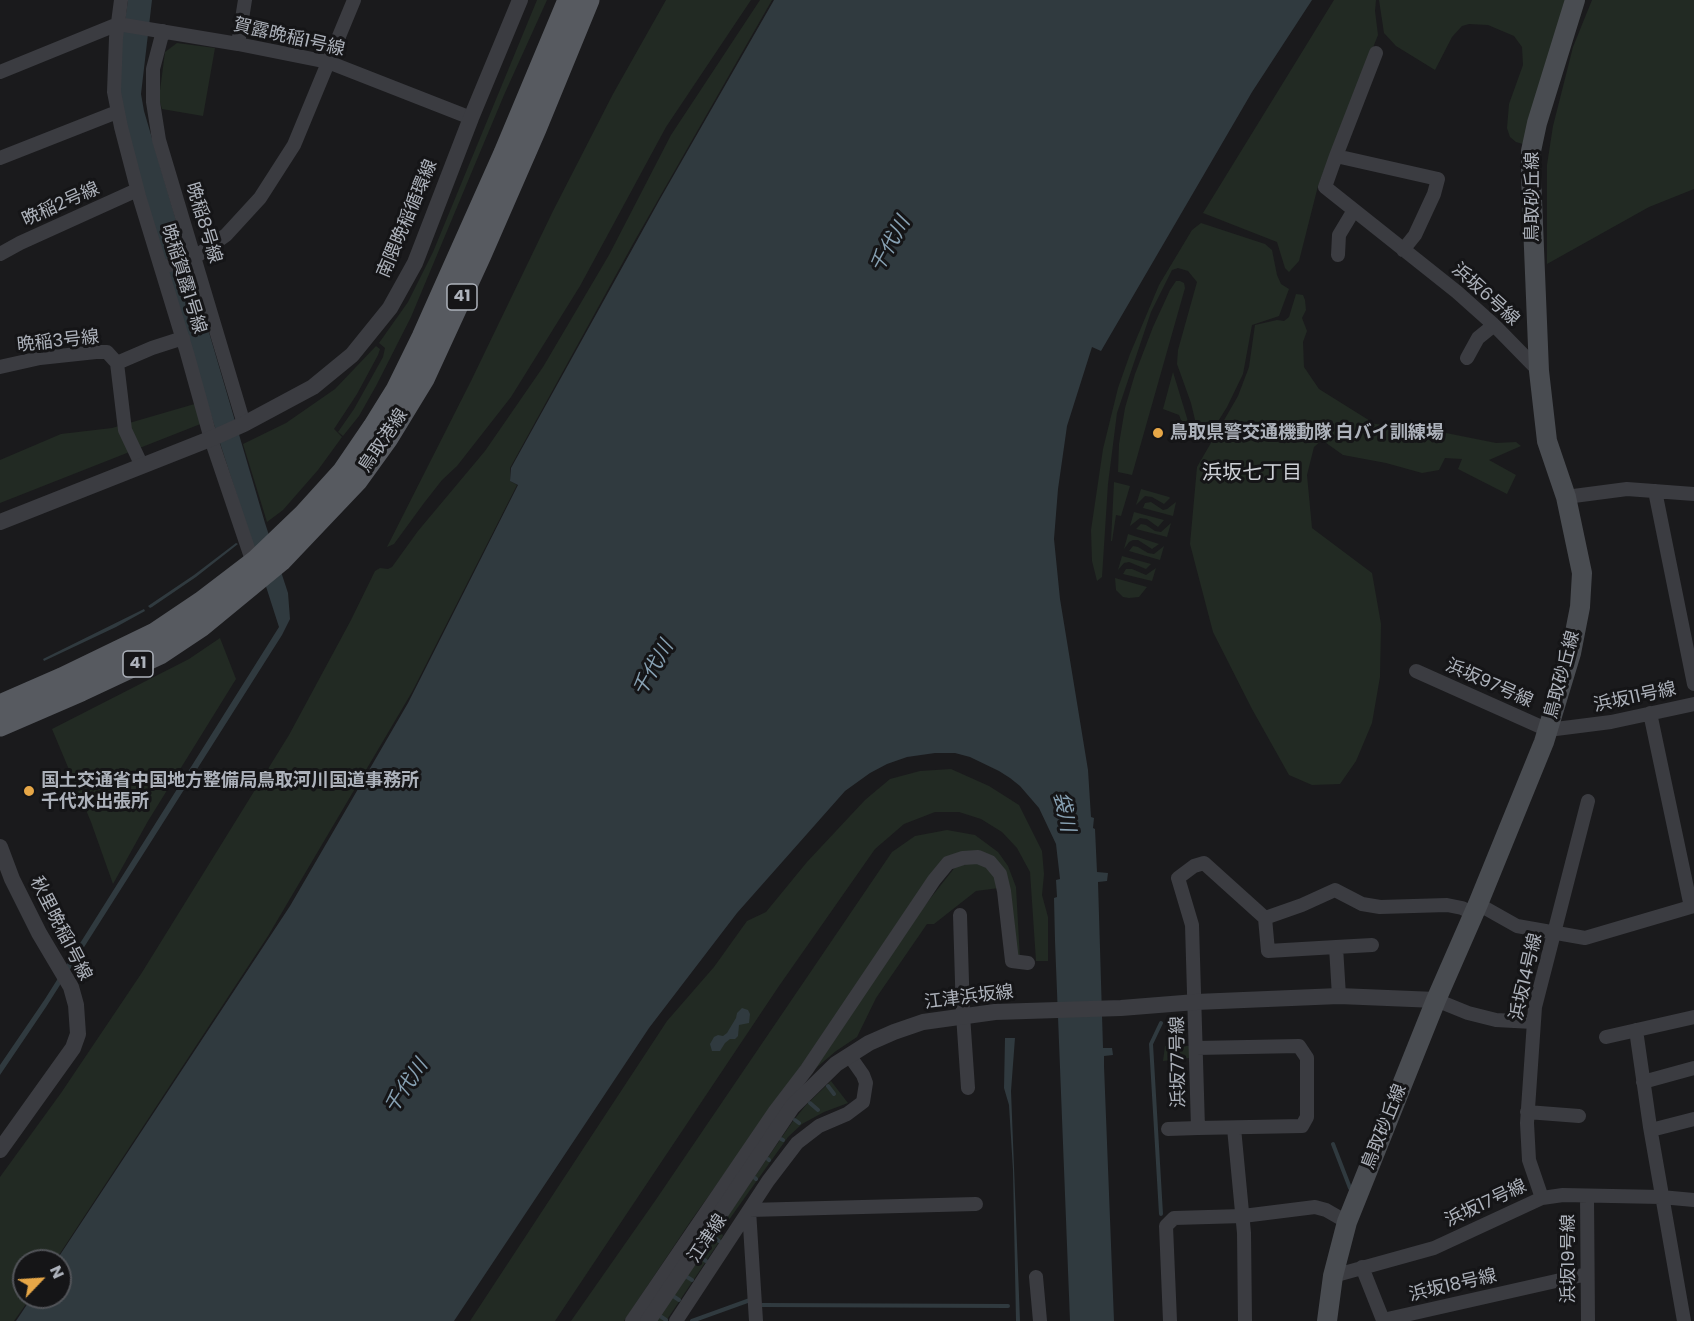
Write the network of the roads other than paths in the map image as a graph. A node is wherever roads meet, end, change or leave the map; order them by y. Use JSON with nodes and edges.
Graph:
{"nodes":[{"id":1,"x":121,"y":0,"type":"edge"},
{"id":2,"x":245,"y":0,"type":"edge"},
{"id":3,"x":354,"y":0,"type":"edge"},
{"id":4,"x":520,"y":0,"type":"edge"},
{"id":5,"x":568,"y":0,"type":"edge"},
{"id":6,"x":589,"y":0,"type":"edge"},
{"id":7,"x":1575,"y":0,"type":"edge"},
{"id":8,"x":120,"y":24,"type":"junction"},
{"id":9,"x":158,"y":30,"type":"junction"},
{"id":10,"x":238,"y":44,"type":"junction"},
{"id":11,"x":1376,"y":53,"type":"dead end"},
{"id":12,"x":327,"y":62,"type":"junction"},
{"id":13,"x":0,"y":72,"type":"edge"},
{"id":14,"x":117,"y":112,"type":"junction"},
{"id":15,"x":471,"y":118,"type":"junction"},
{"id":16,"x":1336,"y":156,"type":"junction"},
{"id":17,"x":0,"y":159,"type":"edge"},
{"id":18,"x":137,"y":190,"type":"junction"},
{"id":19,"x":1354,"y":210,"type":"junction"},
{"id":20,"x":1403,"y":250,"type":"junction"},
{"id":21,"x":0,"y":254,"type":"edge"},
{"id":22,"x":1338,"y":255,"type":"dead end"},
{"id":23,"x":192,"y":258,"type":"junction"},
{"id":24,"x":163,"y":267,"type":"junction"},
{"id":25,"x":1494,"y":325,"type":"junction"},
{"id":26,"x":183,"y":338,"type":"junction"},
{"id":27,"x":1467,"y":358,"type":"dead end"},
{"id":28,"x":1,"y":362,"type":"edge"},
{"id":29,"x":117,"y":363,"type":"junction"},
{"id":30,"x":1539,"y":371,"type":"junction"},
{"id":31,"x":242,"y":425,"type":"junction"},
{"id":32,"x":213,"y":438,"type":"junction"},
{"id":33,"x":142,"y":466,"type":"junction"},
{"id":34,"x":1655,"y":490,"type":"junction"},
{"id":35,"x":1694,"y":494,"type":"edge"},
{"id":36,"x":1566,"y":497,"type":"junction"},
{"id":37,"x":0,"y":522,"type":"edge"},
{"id":38,"x":278,"y":552,"type":"junction"},
{"id":39,"x":257,"y":567,"type":"junction"},
{"id":40,"x":1416,"y":671,"type":"dead end"},
{"id":41,"x":1694,"y":684,"type":"edge"},
{"id":42,"x":1694,"y":704,"type":"edge"},
{"id":43,"x":0,"y":705,"type":"edge"},
{"id":44,"x":1650,"y":713,"type":"junction"},
{"id":45,"x":0,"y":726,"type":"edge"},
{"id":46,"x":1548,"y":730,"type":"junction"},
{"id":47,"x":1588,"y":801,"type":"dead end"},
{"id":48,"x":0,"y":847,"type":"edge"},
{"id":49,"x":1692,"y":907,"type":"edge"},
{"id":50,"x":1476,"y":909,"type":"junction"},
{"id":51,"x":960,"y":915,"type":"dead end"},
{"id":52,"x":1265,"y":918,"type":"junction"},
{"id":53,"x":1555,"y":934,"type":"junction"},
{"id":54,"x":1372,"y":945,"type":"dead end"},
{"id":55,"x":1336,"y":947,"type":"junction"},
{"id":56,"x":1028,"y":963,"type":"dead end"},
{"id":57,"x":1339,"y":996,"type":"junction"},
{"id":58,"x":1436,"y":1000,"type":"junction"},
{"id":59,"x":1196,"y":1002,"type":"junction"},
{"id":60,"x":963,"y":1015,"type":"junction"},
{"id":61,"x":1694,"y":1017,"type":"edge"},
{"id":62,"x":1533,"y":1022,"type":"junction"},
{"id":63,"x":1636,"y":1030,"type":"junction"},
{"id":64,"x":1606,"y":1037,"type":"dead end"},
{"id":65,"x":1196,"y":1048,"type":"junction"},
{"id":66,"x":849,"y":1055,"type":"junction"},
{"id":67,"x":1694,"y":1068,"type":"edge"},
{"id":68,"x":1643,"y":1082,"type":"junction"},
{"id":69,"x":968,"y":1088,"type":"dead end"},
{"id":70,"x":1527,"y":1112,"type":"junction"},
{"id":71,"x":1579,"y":1116,"type":"dead end"},
{"id":72,"x":1694,"y":1119,"type":"edge"},
{"id":73,"x":1650,"y":1127,"type":"junction"},
{"id":74,"x":1198,"y":1128,"type":"junction"},
{"id":75,"x":1234,"y":1128,"type":"junction"},
{"id":76,"x":1168,"y":1129,"type":"dead end"},
{"id":77,"x":0,"y":1150,"type":"edge"},
{"id":78,"x":1587,"y":1197,"type":"junction"},
{"id":79,"x":1661,"y":1197,"type":"junction"},
{"id":80,"x":1542,"y":1198,"type":"junction"},
{"id":81,"x":1694,"y":1200,"type":"edge"},
{"id":82,"x":976,"y":1204,"type":"dead end"},
{"id":83,"x":749,"y":1210,"type":"junction"},
{"id":84,"x":1243,"y":1216,"type":"junction"},
{"id":85,"x":1347,"y":1222,"type":"junction"},
{"id":86,"x":1362,"y":1267,"type":"junction"},
{"id":87,"x":1587,"y":1274,"type":"junction"},
{"id":88,"x":1333,"y":1276,"type":"junction"},
{"id":89,"x":1036,"y":1277,"type":"dead end"},
{"id":90,"x":1407,"y":1318,"type":"edge"},
{"id":91,"x":632,"y":1321,"type":"edge"},
{"id":92,"x":648,"y":1321,"type":"edge"},
{"id":93,"x":676,"y":1321,"type":"edge"},
{"id":94,"x":756,"y":1321,"type":"edge"},
{"id":95,"x":1040,"y":1321,"type":"edge"},
{"id":96,"x":1170,"y":1321,"type":"edge"},
{"id":97,"x":1245,"y":1321,"type":"edge"},
{"id":98,"x":1328,"y":1321,"type":"edge"},
{"id":99,"x":1588,"y":1321,"type":"edge"},
{"id":100,"x":1683,"y":1321,"type":"edge"}],
"edges":[{"from":1,"to":8,"type":"street","name":"晩稲賀露1号線"},
{"from":2,"to":10,"type":"street"},
{"from":3,"to":12,"type":"street"},
{"from":4,"to":15,"type":"street","name":"南隈晩稲循環線"},
{"from":5,"to":38,"type":"main road","name":"鳥取港線","number":"41"},
{"from":6,"to":38,"type":"main road","name":"鳥取港線","number":"41"},
{"from":7,"to":30,"type":"main road","name":"鳥取砂丘線"},
{"from":8,"to":9,"type":"street","name":"賀露晩稲1号線"},
{"from":8,"to":13,"type":"street"},
{"from":8,"to":14,"type":"street","name":"晩稲賀露1号線"},
{"from":9,"to":10,"type":"street","name":"賀露晩稲1号線"},
{"from":9,"to":23,"type":"street","name":"晩稲8号線"},
{"from":10,"to":12,"type":"street","name":"賀露晩稲1号線"},
{"from":11,"to":16,"type":"street"},
{"from":12,"to":15,"type":"street","name":"賀露晩稲1号線"},
{"from":12,"to":23,"type":"street"},
{"from":14,"to":17,"type":"street"},
{"from":14,"to":18,"type":"street","name":"晩稲賀露1号線"},
{"from":15,"to":31,"type":"street","name":"南隈晩稲循環線"},
{"from":16,"to":19,"type":"street","name":"浜坂6号線"},
{"from":16,"to":20,"type":"street"},
{"from":18,"to":21,"type":"street","name":"晩稲2号線"},
{"from":18,"to":24,"type":"street","name":"晩稲賀露1号線"},
{"from":19,"to":20,"type":"street","name":"浜坂6号線"},
{"from":19,"to":22,"type":"street"},
{"from":20,"to":25,"type":"street","name":"浜坂6号線"},
{"from":23,"to":24,"type":"street"},
{"from":23,"to":31,"type":"street","name":"晩稲8号線"},
{"from":24,"to":26,"type":"street","name":"晩稲賀露1号線"},
{"from":25,"to":27,"type":"street"},
{"from":25,"to":30,"type":"street","name":"浜坂6号線"},
{"from":26,"to":29,"type":"street","name":"晩稲3号線"},
{"from":26,"to":32,"type":"street","name":"晩稲賀露1号線"},
{"from":28,"to":29,"type":"street","name":"晩稲3号線"},
{"from":29,"to":33,"type":"street"},
{"from":30,"to":36,"type":"main road","name":"鳥取砂丘線"},
{"from":31,"to":32,"type":"street","name":"南隈晩稲循環線"},
{"from":32,"to":33,"type":"street"},
{"from":32,"to":39,"type":"street","name":"晩稲賀露1号線"},
{"from":33,"to":37,"type":"street"},
{"from":34,"to":35,"type":"street"},
{"from":34,"to":36,"type":"street"},
{"from":34,"to":41,"type":"street"},
{"from":36,"to":46,"type":"main road","name":"鳥取砂丘線"},
{"from":38,"to":39,"type":"main road","name":"鳥取港線","number":"41"},
{"from":39,"to":43,"type":"main road","name":"鳥取港線","number":"41"},
{"from":39,"to":45,"type":"main road","name":"鳥取港線","number":"41"},
{"from":40,"to":46,"type":"street","name":"浜坂97号線"},
{"from":42,"to":44,"type":"street","name":"浜坂11号線"},
{"from":44,"to":46,"type":"street","name":"浜坂11号線"},
{"from":44,"to":49,"type":"street"},
{"from":46,"to":50,"type":"main road","name":"鳥取砂丘線"},
{"from":47,"to":53,"type":"street","name":"浜坂14号線"},
{"from":48,"to":77,"type":"street","name":"秋里晩稲1号線"},
{"from":49,"to":53,"type":"street"},
{"from":50,"to":52,"type":"street"},
{"from":50,"to":53,"type":"street"},
{"from":50,"to":58,"type":"main road","name":"鳥取砂丘線"},
{"from":51,"to":60,"type":"street"},
{"from":52,"to":55,"type":"street"},
{"from":52,"to":59,"type":"street","name":"浜坂77号線"},
{"from":53,"to":62,"type":"street","name":"浜坂14号線"},
{"from":54,"to":55,"type":"street"},
{"from":55,"to":57,"type":"street"},
{"from":56,"to":91,"type":"street"},
{"from":57,"to":58,"type":"street","name":"江津浜坂線"},
{"from":57,"to":59,"type":"street","name":"江津浜坂線"},
{"from":58,"to":62,"type":"street"},
{"from":58,"to":85,"type":"main road","name":"鳥取砂丘線"},
{"from":59,"to":60,"type":"street","name":"江津浜坂線"},
{"from":59,"to":65,"type":"street","name":"浜坂77号線"},
{"from":60,"to":66,"type":"street","name":"江津浜坂線"},
{"from":60,"to":69,"type":"street"},
{"from":61,"to":63,"type":"street"},
{"from":62,"to":70,"type":"street","name":"浜坂14号線"},
{"from":63,"to":64,"type":"street"},
{"from":63,"to":68,"type":"street"},
{"from":65,"to":74,"type":"street","name":"浜坂77号線"},
{"from":65,"to":75,"type":"street"},
{"from":66,"to":83,"type":"street"},
{"from":66,"to":92,"type":"street","name":"江津浜坂線"},
{"from":67,"to":68,"type":"street"},
{"from":68,"to":73,"type":"street"},
{"from":70,"to":71,"type":"street"},
{"from":70,"to":80,"type":"street","name":"浜坂14号線"},
{"from":72,"to":73,"type":"street"},
{"from":73,"to":79,"type":"street"},
{"from":74,"to":75,"type":"street"},
{"from":74,"to":76,"type":"street","name":"浜坂77号線"},
{"from":75,"to":84,"type":"street"},
{"from":78,"to":79,"type":"street","name":"浜坂17号線"},
{"from":78,"to":80,"type":"street","name":"浜坂17号線"},
{"from":78,"to":87,"type":"street","name":"浜坂19号線"},
{"from":79,"to":81,"type":"street","name":"浜坂17号線"},
{"from":79,"to":100,"type":"street"},
{"from":80,"to":86,"type":"street","name":"浜坂17号線"},
{"from":82,"to":83,"type":"street"},
{"from":83,"to":93,"type":"street","name":"江津線"},
{"from":83,"to":94,"type":"street","name":"江津線"},
{"from":84,"to":85,"type":"street"},
{"from":84,"to":96,"type":"street"},
{"from":84,"to":97,"type":"street"},
{"from":85,"to":88,"type":"main road","name":"鳥取砂丘線"},
{"from":86,"to":88,"type":"street","name":"浜坂17号線"},
{"from":86,"to":90,"type":"street","name":"浜坂18号線"},
{"from":87,"to":90,"type":"street","name":"浜坂18号線"},
{"from":87,"to":99,"type":"street","name":"浜坂19号線"},
{"from":88,"to":98,"type":"main road","name":"鳥取砂丘線"},
{"from":89,"to":95,"type":"street"}]}
